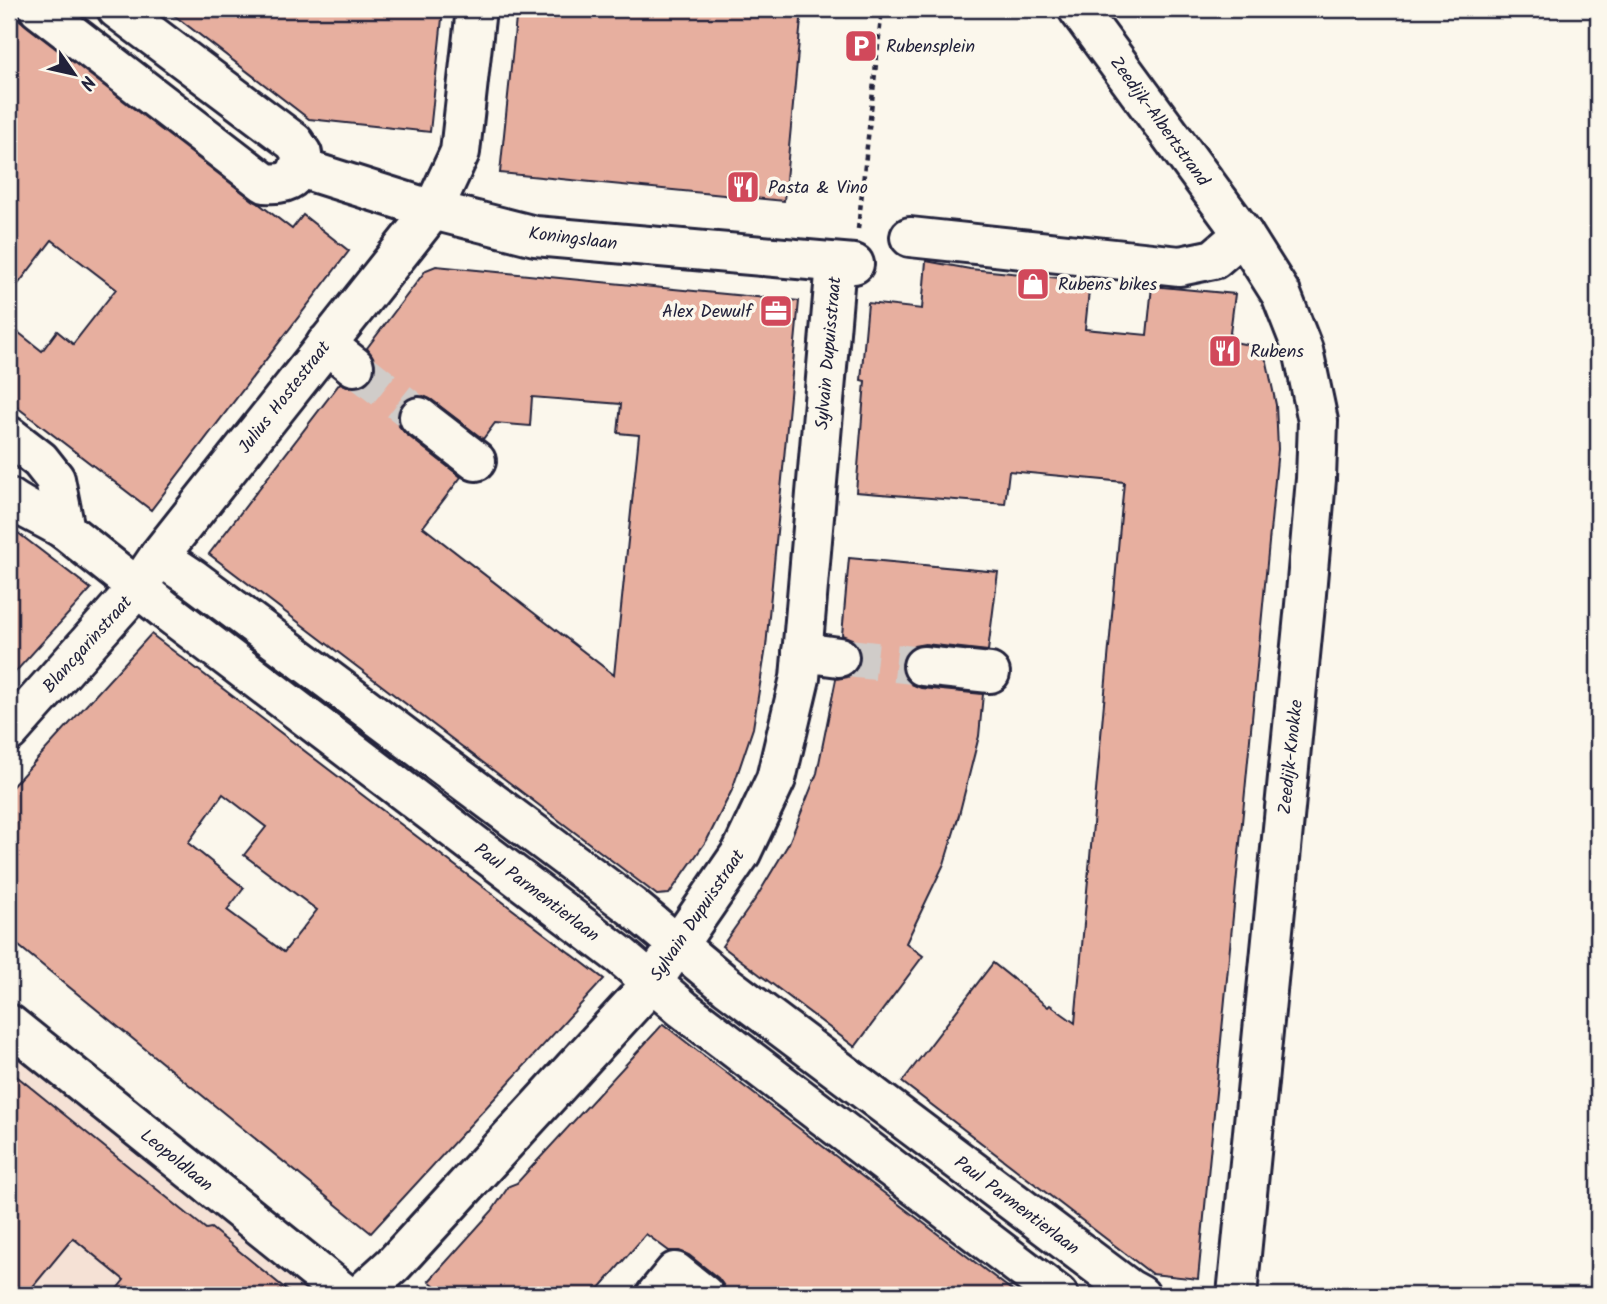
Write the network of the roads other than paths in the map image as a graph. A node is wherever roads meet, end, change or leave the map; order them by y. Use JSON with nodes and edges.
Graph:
{"nodes":[{"id":1,"x":39,"y":9,"type":"edge"},
{"id":2,"x":117,"y":9,"type":"edge"},
{"id":3,"x":476,"y":9,"type":"edge"},
{"id":4,"x":1077,"y":9,"type":"edge"},
{"id":5,"x":300,"y":168,"type":"junction"},
{"id":6,"x":433,"y":210,"type":"junction"},
{"id":7,"x":1243,"y":234,"type":"junction"},
{"id":8,"x":910,"y":237,"type":"dead end"},
{"id":9,"x":845,"y":264,"type":"joint"},
{"id":10,"x":419,"y":417,"type":"tunnel mouth"},
{"id":11,"x":9,"y":436,"type":"edge"},
{"id":12,"x":476,"y":461,"type":"dead end"},
{"id":13,"x":9,"y":498,"type":"edge"},
{"id":14,"x":65,"y":530,"type":"junction"},
{"id":15,"x":149,"y":571,"type":"junction"},
{"id":16,"x":802,"y":652,"type":"junction"},
{"id":17,"x":839,"y":656,"type":"tunnel mouth"},
{"id":18,"x":923,"y":666,"type":"tunnel mouth"},
{"id":19,"x":990,"y":673,"type":"dead end"},
{"id":20,"x":9,"y":732,"type":"edge"},
{"id":21,"x":679,"y":944,"type":"junction"},
{"id":22,"x":651,"y":984,"type":"junction"},
{"id":23,"x":9,"y":1024,"type":"edge"},
{"id":24,"x":346,"y":1295,"type":"edge"},
{"id":25,"x":360,"y":1295,"type":"edge"},
{"id":26,"x":656,"y":1295,"type":"edge"},
{"id":27,"x":704,"y":1295,"type":"edge"},
{"id":28,"x":1058,"y":1295,"type":"edge"},
{"id":29,"x":1140,"y":1295,"type":"edge"},
{"id":30,"x":1237,"y":1295,"type":"edge"}],
"edges":[{"from":1,"to":5,"type":"street"},
{"from":2,"to":5,"type":"street"},
{"from":3,"to":6,"type":"street","name":"Julius Hostestraat"},
{"from":4,"to":7,"type":"street","name":"Zeedijk-Albertstrand"},
{"from":5,"to":6,"type":"street","name":"Koningslaan"},
{"from":6,"to":9,"type":"street","name":"Koningslaan"},
{"from":6,"to":15,"type":"street","name":"Julius Hostestraat"},
{"from":7,"to":8,"type":"street"},
{"from":7,"to":30,"type":"street","name":"Zeedijk-Knokke"},
{"from":9,"to":16,"type":"street","name":"Sylvain Dupuisstraat"},
{"from":10,"to":12,"type":"street"},
{"from":11,"to":14,"type":"street"},
{"from":13,"to":14,"type":"street","name":"Paul Parmentierlaan"},
{"from":14,"to":15,"type":"street","name":"Paul Parmentierlaan"},
{"from":15,"to":20,"type":"street","name":"Blancgarinstraat"},
{"from":15,"to":21,"type":"street","name":"Paul Parmentierlaan"},
{"from":15,"to":22,"type":"street","name":"Paul Parmentierlaan"},
{"from":16,"to":17,"type":"street"},
{"from":16,"to":21,"type":"street","name":"Sylvain Dupuisstraat"},
{"from":18,"to":19,"type":"street"},
{"from":21,"to":22,"type":"street","name":"Sylvain Dupuisstraat"},
{"from":21,"to":29,"type":"street","name":"Paul Parmentierlaan"},
{"from":22,"to":25,"type":"street","name":"Sylvain Dupuisstraat"},
{"from":22,"to":28,"type":"street","name":"Paul Parmentierlaan"},
{"from":23,"to":24,"type":"street","name":"Leopoldlaan"},
{"from":26,"to":27,"type":"street"}]}
